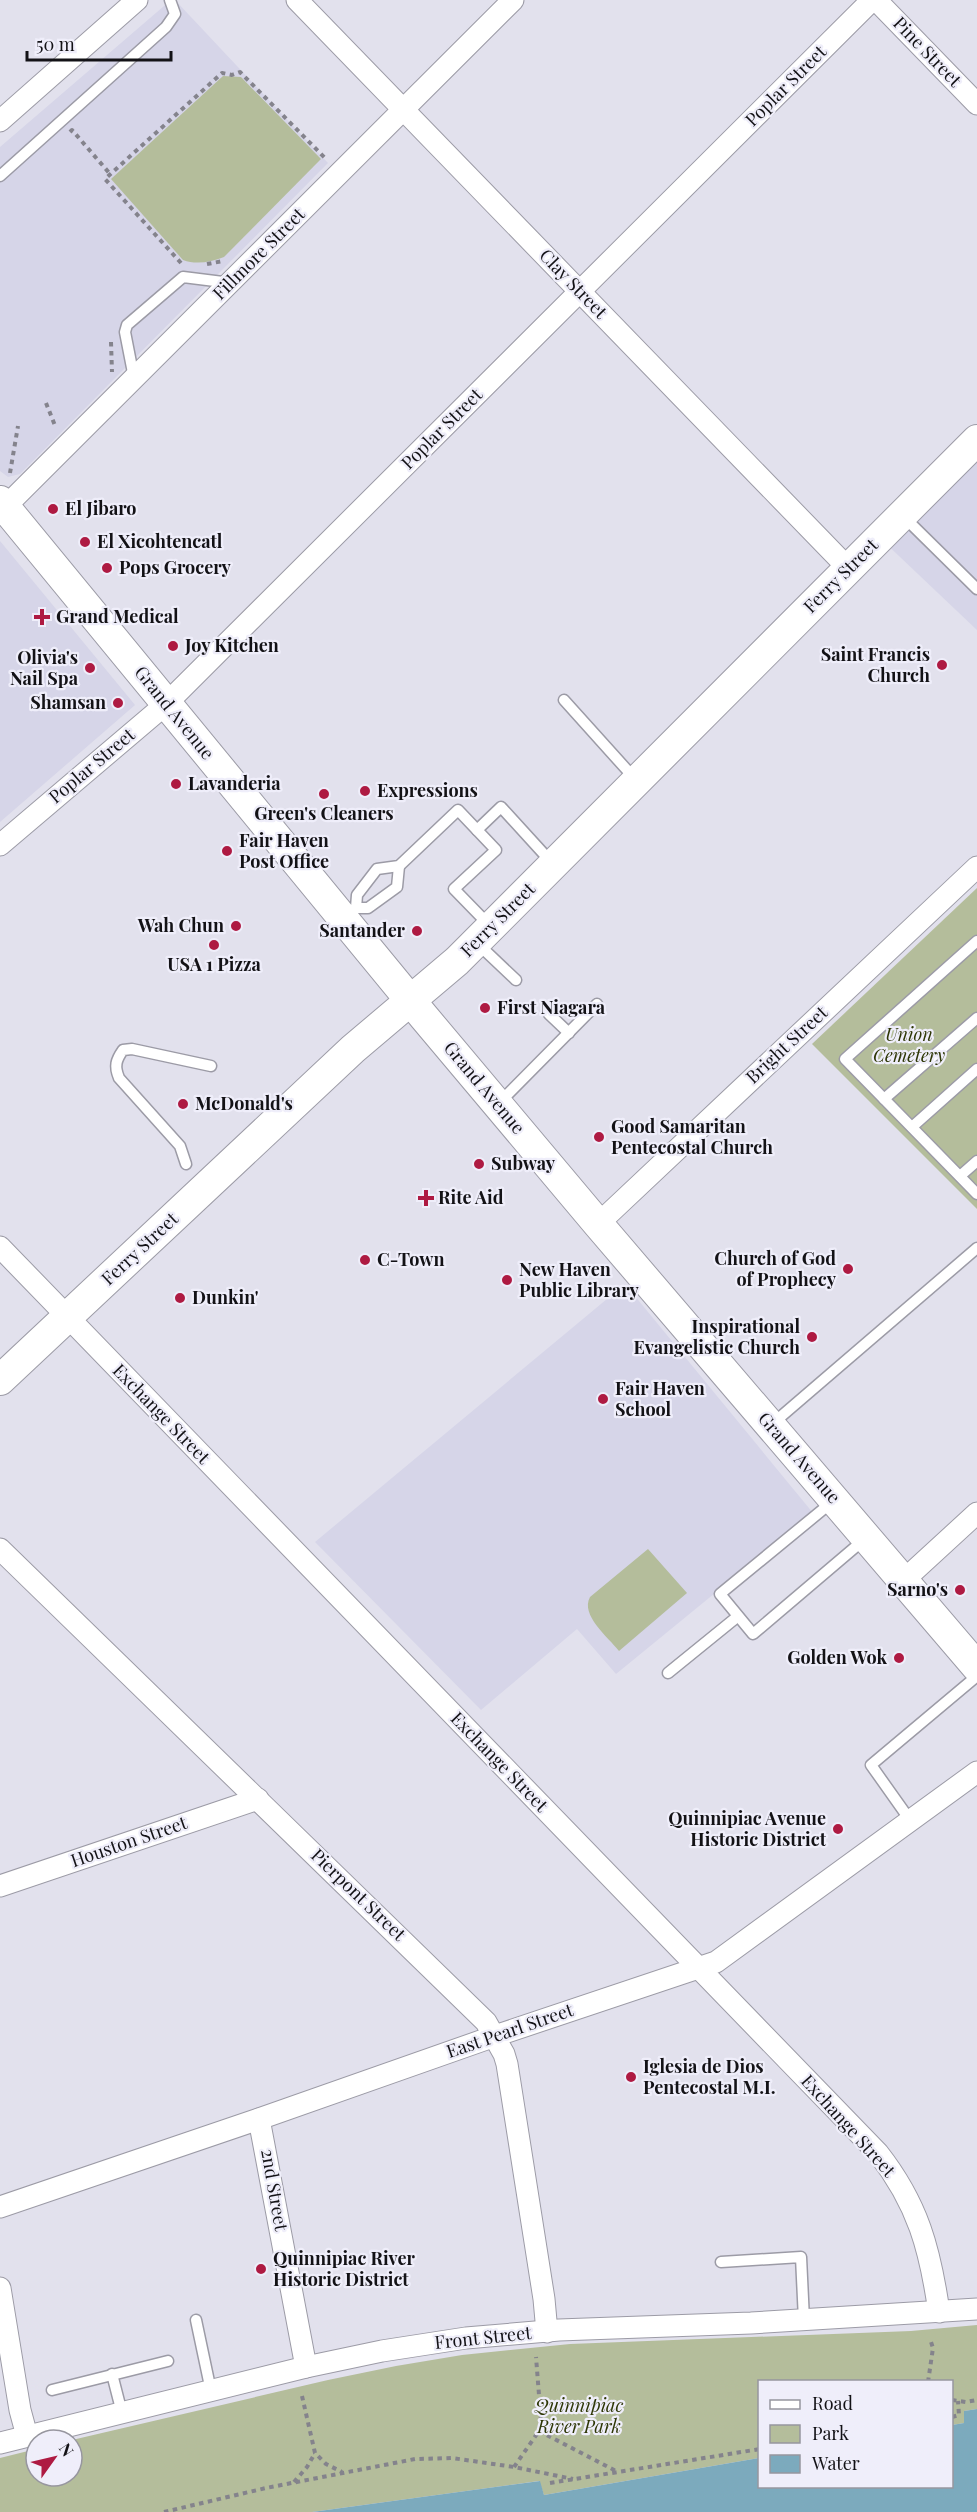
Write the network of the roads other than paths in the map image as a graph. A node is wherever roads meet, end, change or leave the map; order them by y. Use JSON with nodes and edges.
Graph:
{"nodes":[{"id":1,"x":170,"y":0,"type":"edge"},
{"id":2,"x":297,"y":0,"type":"edge"},
{"id":3,"x":513,"y":0,"type":"edge"},
{"id":4,"x":874,"y":0,"type":"edge"},
{"id":5,"x":131,"y":2,"type":"edge"},
{"id":6,"x":977,"y":104,"type":"edge"},
{"id":7,"x":403,"y":110,"type":"junction"},
{"id":8,"x":0,"y":121,"type":"edge"},
{"id":9,"x":0,"y":176,"type":"edge"},
{"id":10,"x":231,"y":283,"type":"junction"},
{"id":11,"x":580,"y":291,"type":"junction"},
{"id":12,"x":134,"y":378,"type":"junction"},
{"id":13,"x":977,"y":440,"type":"edge"},
{"id":14,"x":5,"y":494,"type":"edge"},
{"id":15,"x":902,"y":515,"type":"junction"},
{"id":16,"x":848,"y":568,"type":"junction"},
{"id":17,"x":977,"y":589,"type":"edge"},
{"id":18,"x":564,"y":700,"type":"dead end"},
{"id":19,"x":166,"y":704,"type":"junction"},
{"id":20,"x":636,"y":780,"type":"junction"},
{"id":21,"x":477,"y":830,"type":"junction"},
{"id":22,"x":0,"y":845,"type":"edge"},
{"id":23,"x":553,"y":864,"type":"junction"},
{"id":24,"x":399,"y":866,"type":"junction"},
{"id":25,"x":977,"y":867,"type":"edge"},
{"id":26,"x":349,"y":913,"type":"junction"},
{"id":27,"x":483,"y":934,"type":"junction"},
{"id":28,"x":977,"y":940,"type":"edge"},
{"id":29,"x":516,"y":980,"type":"dead end"},
{"id":30,"x":411,"y":1001,"type":"junction"},
{"id":31,"x":597,"y":1004,"type":"dead end"},
{"id":32,"x":549,"y":1014,"type":"dead end"},
{"id":33,"x":977,"y":1018,"type":"edge"},
{"id":34,"x":569,"y":1033,"type":"junction"},
{"id":35,"x":211,"y":1066,"type":"dead end"},
{"id":36,"x":977,"y":1069,"type":"edge"},
{"id":37,"x":884,"y":1099,"type":"junction"},
{"id":38,"x":498,"y":1104,"type":"junction"},
{"id":39,"x":912,"y":1127,"type":"junction"},
{"id":40,"x":977,"y":1161,"type":"edge"},
{"id":41,"x":186,"y":1164,"type":"dead end"},
{"id":42,"x":960,"y":1176,"type":"junction"},
{"id":43,"x":977,"y":1194,"type":"edge"},
{"id":44,"x":598,"y":1224,"type":"junction"},
{"id":45,"x":0,"y":1247,"type":"edge"},
{"id":46,"x":977,"y":1248,"type":"edge"},
{"id":47,"x":67,"y":1317,"type":"junction"},
{"id":48,"x":0,"y":1380,"type":"edge"},
{"id":49,"x":771,"y":1425,"type":"junction"},
{"id":50,"x":835,"y":1500,"type":"junction"},
{"id":51,"x":977,"y":1513,"type":"edge"},
{"id":52,"x":867,"y":1538,"type":"junction"},
{"id":53,"x":0,"y":1549,"type":"edge"},
{"id":54,"x":904,"y":1580,"type":"junction"},
{"id":55,"x":737,"y":1617,"type":"junction"},
{"id":56,"x":977,"y":1667,"type":"edge"},
{"id":57,"x":668,"y":1673,"type":"dead end"},
{"id":58,"x":977,"y":1676,"type":"edge"},
{"id":59,"x":977,"y":1772,"type":"edge"},
{"id":60,"x":258,"y":1798,"type":"junction"},
{"id":61,"x":910,"y":1820,"type":"junction"},
{"id":62,"x":0,"y":1886,"type":"edge"},
{"id":63,"x":699,"y":1968,"type":"junction"},
{"id":64,"x":495,"y":2036,"type":"junction"},
{"id":65,"x":259,"y":2119,"type":"junction"},
{"id":66,"x":0,"y":2207,"type":"edge"},
{"id":67,"x":721,"y":2262,"type":"dead end"},
{"id":68,"x":0,"y":2288,"type":"edge"},
{"id":69,"x":977,"y":2309,"type":"edge"},
{"id":70,"x":939,"y":2312,"type":"junction"},
{"id":71,"x":196,"y":2320,"type":"dead end"},
{"id":72,"x":804,"y":2320,"type":"junction"},
{"id":73,"x":547,"y":2332,"type":"junction"},
{"id":74,"x":168,"y":2361,"type":"dead end"},
{"id":75,"x":306,"y":2367,"type":"junction"},
{"id":76,"x":112,"y":2374,"type":"junction"},
{"id":77,"x":52,"y":2390,"type":"dead end"},
{"id":78,"x":212,"y":2391,"type":"junction"},
{"id":79,"x":122,"y":2413,"type":"junction"},
{"id":80,"x":25,"y":2428,"type":"edge"},
{"id":81,"x":60,"y":2428,"type":"edge"},
{"id":82,"x":24,"y":2437,"type":"edge"},
{"id":83,"x":0,"y":2443,"type":"edge"}],
"edges":[{"from":1,"to":9,"type":"lane"},
{"from":2,"to":7,"type":"street","name":"Clay Street"},
{"from":3,"to":7,"type":"street","name":"Fillmore Street"},
{"from":4,"to":6,"type":"street","name":"Pine Street"},
{"from":4,"to":11,"type":"street","name":"Poplar Street"},
{"from":5,"to":8,"type":"street"},
{"from":7,"to":10,"type":"street","name":"Fillmore Street"},
{"from":7,"to":11,"type":"street","name":"Clay Street"},
{"from":10,"to":12,"type":"street","name":"Fillmore Street"},
{"from":10,"to":12,"type":"lane"},
{"from":11,"to":16,"type":"street","name":"Clay Street"},
{"from":11,"to":19,"type":"street","name":"Poplar Street"},
{"from":12,"to":14,"type":"street","name":"Fillmore Street"},
{"from":13,"to":15,"type":"main road","name":"Ferry Street"},
{"from":14,"to":19,"type":"main road","name":"Grand Avenue"},
{"from":15,"to":16,"type":"main road","name":"Ferry Street"},
{"from":15,"to":17,"type":"lane"},
{"from":16,"to":20,"type":"main road","name":"Ferry Street"},
{"from":18,"to":20,"type":"lane"},
{"from":19,"to":22,"type":"street","name":"Poplar Street"},
{"from":19,"to":26,"type":"main road","name":"Grand Avenue"},
{"from":20,"to":23,"type":"main road","name":"Ferry Street"},
{"from":21,"to":23,"type":"lane"},
{"from":21,"to":24,"type":"lane"},
{"from":21,"to":27,"type":"lane"},
{"from":23,"to":27,"type":"main road","name":"Ferry Street"},
{"from":24,"to":26,"type":"lane"},
{"from":24,"to":26,"type":"lane"},
{"from":25,"to":44,"type":"street","name":"Bright Street"},
{"from":26,"to":30,"type":"main road","name":"Grand Avenue"},
{"from":27,"to":29,"type":"lane"},
{"from":27,"to":30,"type":"main road","name":"Ferry Street"},
{"from":28,"to":37,"type":"lane"},
{"from":30,"to":38,"type":"main road","name":"Grand Avenue"},
{"from":30,"to":47,"type":"main road","name":"Ferry Street"},
{"from":31,"to":34,"type":"lane"},
{"from":32,"to":34,"type":"lane"},
{"from":33,"to":37,"type":"lane"},
{"from":34,"to":38,"type":"lane"},
{"from":35,"to":41,"type":"lane"},
{"from":36,"to":39,"type":"lane"},
{"from":37,"to":39,"type":"lane"},
{"from":38,"to":44,"type":"main road","name":"Grand Avenue"},
{"from":39,"to":42,"type":"lane"},
{"from":40,"to":42,"type":"lane"},
{"from":42,"to":43,"type":"lane"},
{"from":44,"to":49,"type":"main road","name":"Grand Avenue"},
{"from":45,"to":47,"type":"street","name":"Exchange Street"},
{"from":46,"to":49,"type":"lane"},
{"from":47,"to":48,"type":"main road","name":"Ferry Street"},
{"from":47,"to":63,"type":"street","name":"Exchange Street"},
{"from":49,"to":50,"type":"main road","name":"Grand Avenue"},
{"from":50,"to":52,"type":"main road","name":"Grand Avenue"},
{"from":50,"to":55,"type":"lane"},
{"from":51,"to":54,"type":"street"},
{"from":52,"to":54,"type":"main road","name":"Grand Avenue"},
{"from":52,"to":55,"type":"lane"},
{"from":53,"to":60,"type":"street","name":"Pierpont Street"},
{"from":54,"to":56,"type":"main road","name":"Grand Avenue"},
{"from":55,"to":57,"type":"lane"},
{"from":58,"to":61,"type":"lane"},
{"from":59,"to":61,"type":"street","name":"East Pearl Street"},
{"from":60,"to":62,"type":"street","name":"Houston Street"},
{"from":60,"to":64,"type":"street","name":"Pierpont Street"},
{"from":61,"to":63,"type":"street","name":"East Pearl Street"},
{"from":63,"to":64,"type":"street","name":"East Pearl Street"},
{"from":63,"to":70,"type":"street","name":"Exchange Street"},
{"from":64,"to":65,"type":"street","name":"East Pearl Street"},
{"from":64,"to":73,"type":"street","name":"Pierpont Street"},
{"from":65,"to":66,"type":"street","name":"East Pearl Street"},
{"from":65,"to":75,"type":"street","name":"2nd Street"},
{"from":67,"to":72,"type":"lane"},
{"from":68,"to":80,"type":"street"},
{"from":69,"to":70,"type":"street","name":"Front Street"},
{"from":70,"to":72,"type":"street","name":"Front Street"},
{"from":71,"to":78,"type":"lane"},
{"from":72,"to":73,"type":"street","name":"Front Street"},
{"from":73,"to":75,"type":"street","name":"Front Street"},
{"from":74,"to":76,"type":"lane"},
{"from":75,"to":78,"type":"street","name":"Front Street"},
{"from":76,"to":77,"type":"lane"},
{"from":76,"to":79,"type":"lane"},
{"from":78,"to":79,"type":"street","name":"Front Street"},
{"from":79,"to":81,"type":"street","name":"Front Street"},
{"from":82,"to":83,"type":"street","name":"Front Street"}]}
